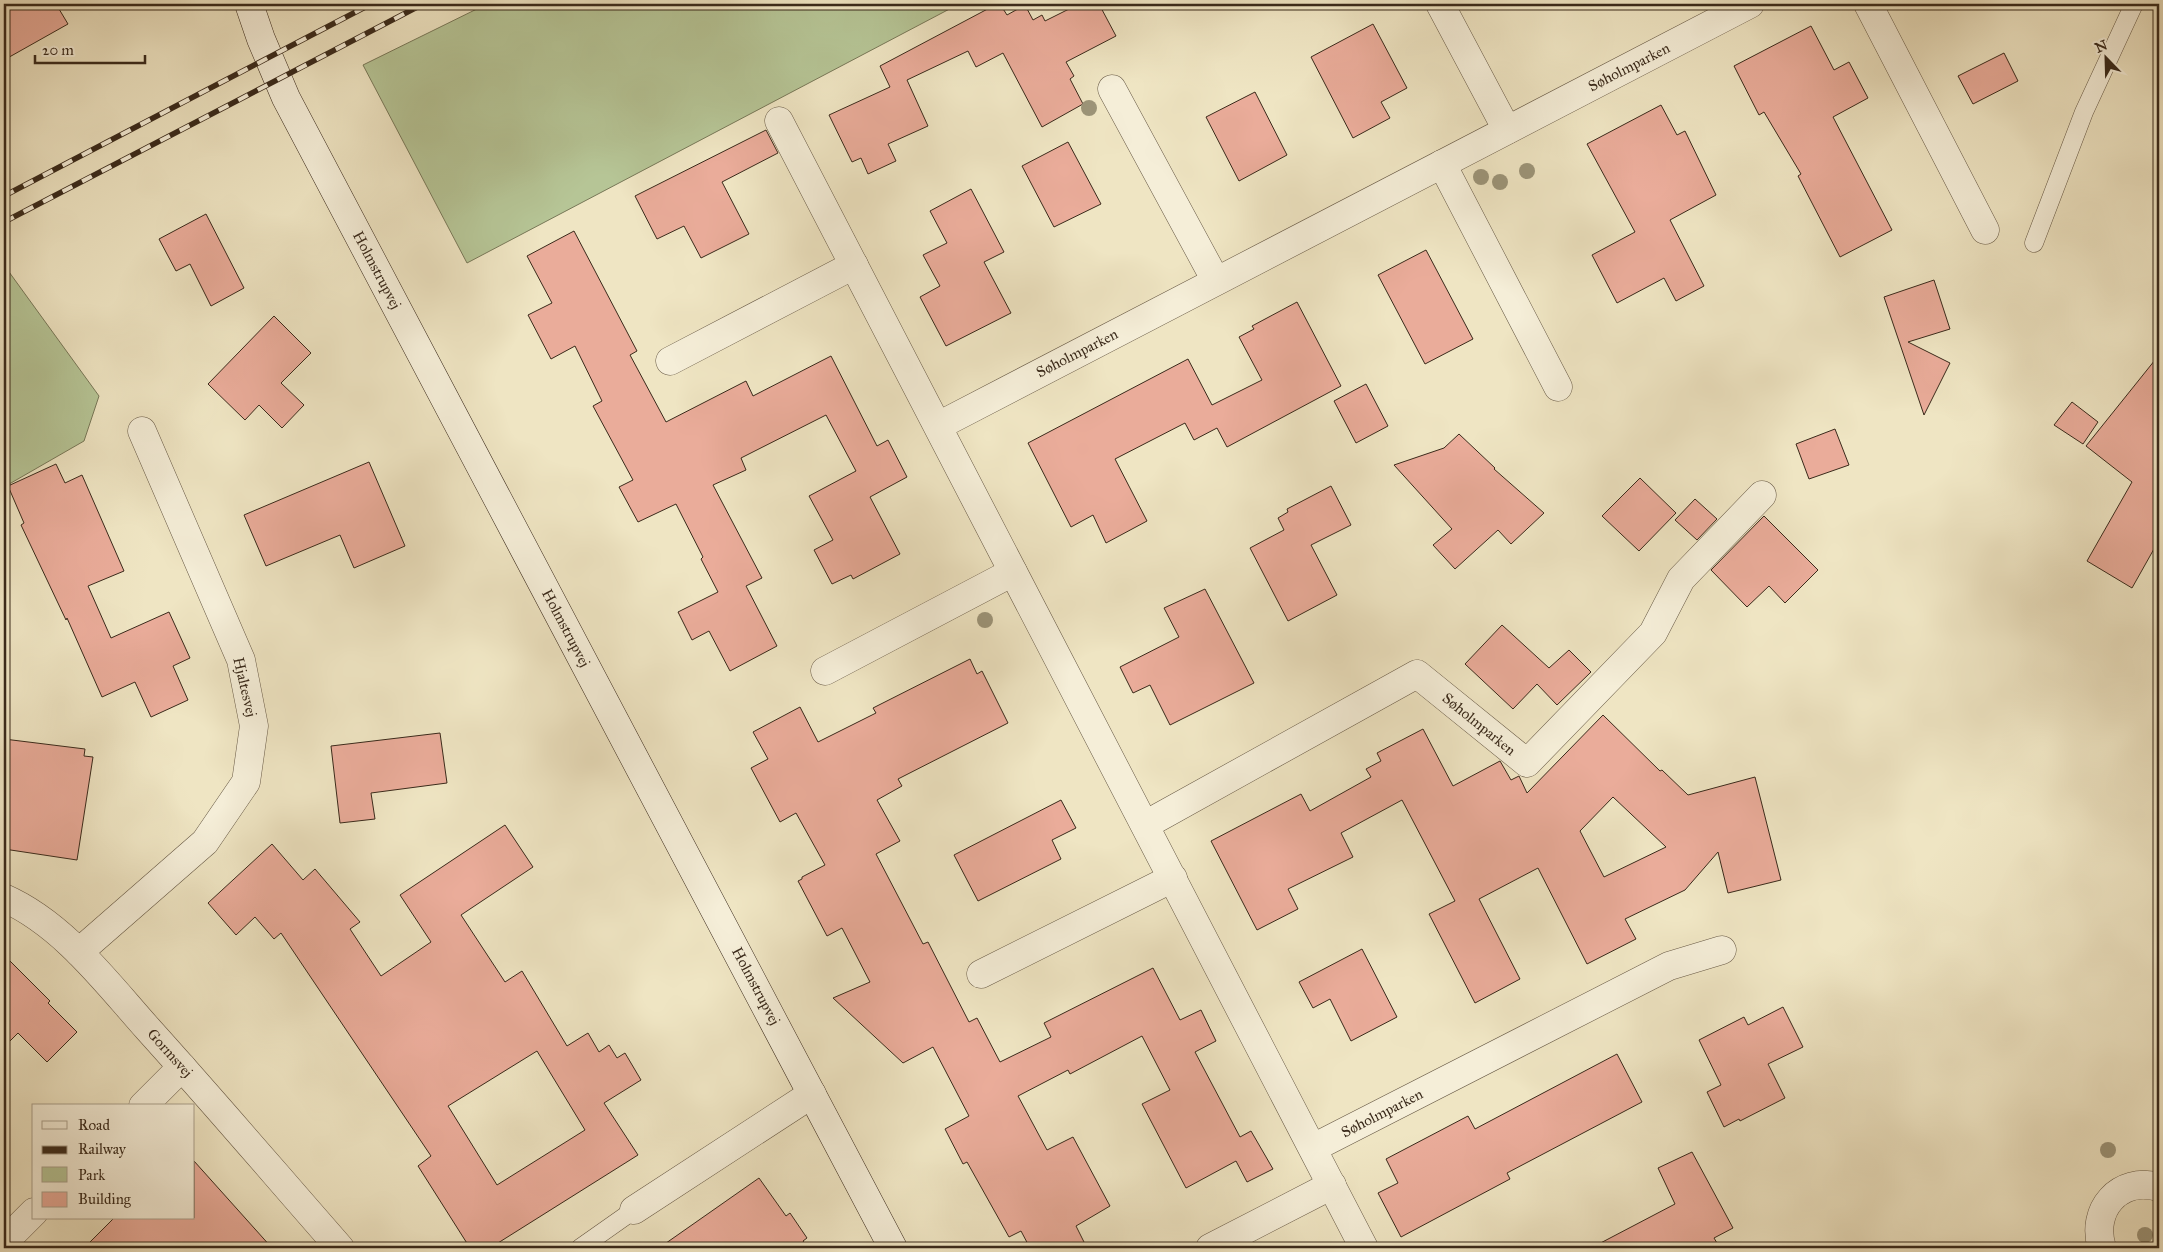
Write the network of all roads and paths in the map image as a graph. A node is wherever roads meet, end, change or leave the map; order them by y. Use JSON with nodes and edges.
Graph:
{"nodes":[{"id":1,"x":249,"y":4,"type":"edge"},
{"id":2,"x":1440,"y":4,"type":"edge"},
{"id":3,"x":1750,"y":4,"type":"edge"},
{"id":4,"x":1868,"y":4,"type":"edge"},
{"id":5,"x":2134,"y":4,"type":"edge"},
{"id":6,"x":1112,"y":89,"type":"dead end"},
{"id":7,"x":779,"y":121,"type":"dead end"},
{"id":8,"x":1507,"y":130,"type":"junction"},
{"id":9,"x":1442,"y":164,"type":"junction"},
{"id":10,"x":1985,"y":230,"type":"dead end"},
{"id":11,"x":2034,"y":243,"type":"dead end"},
{"id":12,"x":854,"y":265,"type":"junction"},
{"id":13,"x":1216,"y":281,"type":"junction"},
{"id":14,"x":670,"y":361,"type":"dead end"},
{"id":15,"x":1558,"y":387,"type":"dead end"},
{"id":16,"x":938,"y":426,"type":"junction"},
{"id":17,"x":142,"y":431,"type":"dead end"},
{"id":18,"x":1762,"y":495,"type":"dead end"},
{"id":19,"x":1013,"y":572,"type":"junction"},
{"id":20,"x":825,"y":672,"type":"dead end"},
{"id":21,"x":1145,"y":825,"type":"junction"},
{"id":22,"x":1172,"y":878,"type":"junction"},
{"id":23,"x":4,"y":898,"type":"edge"},
{"id":24,"x":1722,"y":950,"type":"dead end"},
{"id":25,"x":79,"y":952,"type":"junction"},
{"id":26,"x":981,"y":974,"type":"dead end"},
{"id":27,"x":182,"y":1067,"type":"junction"},
{"id":28,"x":812,"y":1094,"type":"junction"},
{"id":29,"x":145,"y":1104,"type":"edge"},
{"id":30,"x":1313,"y":1148,"type":"junction"},
{"id":31,"x":1332,"y":1185,"type":"junction"},
{"id":32,"x":2159,"y":1187,"type":"edge"},
{"id":33,"x":634,"y":1210,"type":"joint"},
{"id":34,"x":32,"y":1214,"type":"edge"},
{"id":35,"x":4,"y":1242,"type":"edge"},
{"id":36,"x":340,"y":1248,"type":"edge"},
{"id":37,"x":580,"y":1248,"type":"edge"},
{"id":38,"x":893,"y":1248,"type":"edge"},
{"id":39,"x":1210,"y":1248,"type":"edge"},
{"id":40,"x":1364,"y":1248,"type":"edge"},
{"id":41,"x":2102,"y":1248,"type":"edge"}],
"edges":[{"from":1,"to":28,"type":"street","name":"Holmstrupvej"},
{"from":2,"to":8,"type":"street"},
{"from":3,"to":8,"type":"street","name":"Søholmparken"},
{"from":4,"to":10,"type":"street"},
{"from":5,"to":11,"type":"lane"},
{"from":6,"to":13,"type":"street"},
{"from":7,"to":12,"type":"street"},
{"from":8,"to":9,"type":"street","name":"Søholmparken"},
{"from":9,"to":13,"type":"street","name":"Søholmparken"},
{"from":9,"to":15,"type":"street"},
{"from":12,"to":14,"type":"street"},
{"from":12,"to":16,"type":"street"},
{"from":13,"to":16,"type":"street","name":"Søholmparken"},
{"from":16,"to":19,"type":"street"},
{"from":17,"to":25,"type":"street","name":"Hjaltesvej"},
{"from":18,"to":21,"type":"street","name":"Søholmparken"},
{"from":19,"to":20,"type":"street"},
{"from":19,"to":21,"type":"street"},
{"from":21,"to":22,"type":"street"},
{"from":22,"to":26,"type":"street"},
{"from":22,"to":30,"type":"street"},
{"from":23,"to":25,"type":"street","name":"Gormsvej"},
{"from":24,"to":30,"type":"street","name":"Søholmparken"},
{"from":25,"to":27,"type":"street","name":"Gormsvej"},
{"from":27,"to":29,"type":"street"},
{"from":27,"to":36,"type":"street","name":"Gormsvej"},
{"from":28,"to":33,"type":"street"},
{"from":28,"to":38,"type":"street","name":"Holmstrupvej"},
{"from":30,"to":31,"type":"street"},
{"from":31,"to":39,"type":"street"},
{"from":31,"to":40,"type":"street"},
{"from":32,"to":41,"type":"street"},
{"from":33,"to":37,"type":"lane"},
{"from":34,"to":35,"type":"street"}]}
